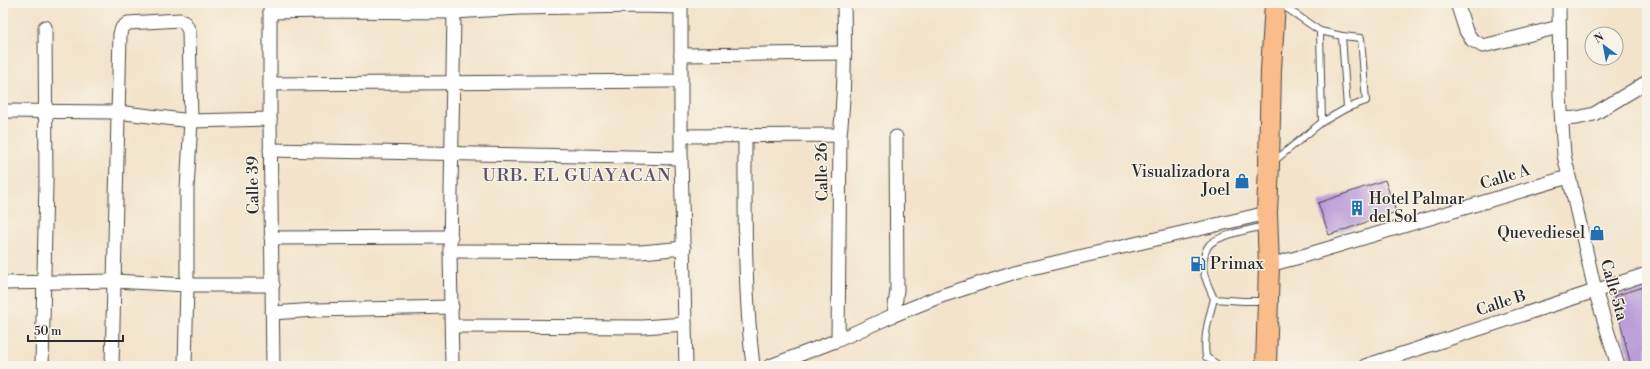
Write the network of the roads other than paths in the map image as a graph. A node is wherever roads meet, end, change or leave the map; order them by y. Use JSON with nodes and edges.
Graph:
{"nodes":[{"id":1,"x":844,"y":3,"type":"edge"},
{"id":2,"x":1275,"y":3,"type":"edge"},
{"id":3,"x":1279,"y":3,"type":"edge"},
{"id":4,"x":1457,"y":3,"type":"edge"},
{"id":5,"x":1559,"y":3,"type":"edge"},
{"id":6,"x":681,"y":5,"type":"edge"},
{"id":7,"x":502,"y":6,"type":"edge"},
{"id":8,"x":270,"y":8,"type":"edge"},
{"id":9,"x":454,"y":12,"type":"junction"},
{"id":10,"x":45,"y":27,"type":"dead end"},
{"id":11,"x":1559,"y":27,"type":"junction"},
{"id":12,"x":1320,"y":31,"type":"junction"},
{"id":13,"x":1342,"y":36,"type":"junction"},
{"id":14,"x":845,"y":53,"type":"junction"},
{"id":15,"x":681,"y":55,"type":"junction"},
{"id":16,"x":681,"y":81,"type":"junction"},
{"id":17,"x":1647,"y":82,"type":"edge"},
{"id":18,"x":453,"y":83,"type":"junction"},
{"id":19,"x":270,"y":84,"type":"junction"},
{"id":20,"x":1347,"y":108,"type":"junction"},
{"id":21,"x":3,"y":111,"type":"edge"},
{"id":22,"x":47,"y":112,"type":"junction"},
{"id":23,"x":117,"y":112,"type":"junction"},
{"id":24,"x":270,"y":119,"type":"junction"},
{"id":25,"x":1562,"y":119,"type":"junction"},
{"id":26,"x":191,"y":121,"type":"junction"},
{"id":27,"x":1322,"y":122,"type":"junction"},
{"id":28,"x":681,"y":136,"type":"junction"},
{"id":29,"x":745,"y":136,"type":"junction"},
{"id":30,"x":840,"y":136,"type":"junction"},
{"id":31,"x":896,"y":137,"type":"dead end"},
{"id":32,"x":270,"y":150,"type":"junction"},
{"id":33,"x":452,"y":154,"type":"junction"},
{"id":34,"x":681,"y":158,"type":"junction"},
{"id":35,"x":1269,"y":165,"type":"junction"},
{"id":36,"x":1568,"y":177,"type":"junction"},
{"id":37,"x":1267,"y":220,"type":"junction"},
{"id":38,"x":451,"y":237,"type":"junction"},
{"id":39,"x":271,"y":238,"type":"junction"},
{"id":40,"x":684,"y":248,"type":"junction"},
{"id":41,"x":450,"y":251,"type":"junction"},
{"id":42,"x":1269,"y":265,"type":"junction"},
{"id":43,"x":1647,"y":274,"type":"edge"},
{"id":44,"x":114,"y":281,"type":"junction"},
{"id":45,"x":43,"y":282,"type":"junction"},
{"id":46,"x":3,"y":283,"type":"edge"},
{"id":47,"x":187,"y":285,"type":"junction"},
{"id":48,"x":273,"y":285,"type":"junction"},
{"id":49,"x":1595,"y":290,"type":"junction"},
{"id":50,"x":1214,"y":299,"type":"junction"},
{"id":51,"x":1268,"y":301,"type":"junction"},
{"id":52,"x":452,"y":307,"type":"junction"},
{"id":53,"x":272,"y":313,"type":"junction"},
{"id":54,"x":894,"y":315,"type":"junction"},
{"id":55,"x":685,"y":324,"type":"junction"},
{"id":56,"x":452,"y":326,"type":"junction"},
{"id":57,"x":838,"y":340,"type":"junction"},
{"id":58,"x":42,"y":366,"type":"edge"},
{"id":59,"x":112,"y":366,"type":"edge"},
{"id":60,"x":185,"y":366,"type":"edge"},
{"id":61,"x":273,"y":366,"type":"edge"},
{"id":62,"x":452,"y":366,"type":"edge"},
{"id":63,"x":686,"y":366,"type":"edge"},
{"id":64,"x":753,"y":366,"type":"edge"},
{"id":65,"x":770,"y":366,"type":"edge"},
{"id":66,"x":1220,"y":366,"type":"edge"},
{"id":67,"x":1266,"y":366,"type":"edge"},
{"id":68,"x":1365,"y":366,"type":"edge"},
{"id":69,"x":1618,"y":366,"type":"edge"}],
"edges":[{"from":1,"to":14,"type":"street"},
{"from":2,"to":35,"type":"main road"},
{"from":3,"to":12,"type":"lane"},
{"from":4,"to":11,"type":"street"},
{"from":5,"to":11,"type":"street"},
{"from":6,"to":7,"type":"street"},
{"from":6,"to":15,"type":"street"},
{"from":7,"to":9,"type":"street"},
{"from":8,"to":9,"type":"street"},
{"from":8,"to":19,"type":"street","name":"Calle 39"},
{"from":9,"to":18,"type":"street"},
{"from":10,"to":22,"type":"street"},
{"from":11,"to":25,"type":"street"},
{"from":12,"to":13,"type":"lane"},
{"from":12,"to":27,"type":"lane"},
{"from":13,"to":20,"type":"lane"},
{"from":13,"to":20,"type":"lane"},
{"from":14,"to":15,"type":"street"},
{"from":14,"to":30,"type":"street"},
{"from":15,"to":16,"type":"street"},
{"from":16,"to":18,"type":"street"},
{"from":16,"to":28,"type":"street"},
{"from":17,"to":25,"type":"street"},
{"from":18,"to":19,"type":"street"},
{"from":18,"to":33,"type":"street"},
{"from":19,"to":24,"type":"street","name":"Calle 39"},
{"from":20,"to":27,"type":"lane"},
{"from":21,"to":22,"type":"street"},
{"from":22,"to":23,"type":"street"},
{"from":22,"to":45,"type":"street"},
{"from":23,"to":26,"type":"street"},
{"from":23,"to":26,"type":"street"},
{"from":23,"to":44,"type":"street"},
{"from":24,"to":26,"type":"street"},
{"from":24,"to":32,"type":"street","name":"Calle 39"},
{"from":25,"to":36,"type":"street"},
{"from":26,"to":47,"type":"street"},
{"from":27,"to":35,"type":"lane"},
{"from":28,"to":29,"type":"street","name":"Calle 26"},
{"from":28,"to":34,"type":"street"},
{"from":29,"to":30,"type":"street","name":"Calle 26"},
{"from":29,"to":64,"type":"street"},
{"from":30,"to":57,"type":"street","name":"Calle 26"},
{"from":31,"to":54,"type":"street"},
{"from":32,"to":33,"type":"street"},
{"from":32,"to":39,"type":"street","name":"Calle 39"},
{"from":33,"to":34,"type":"street"},
{"from":33,"to":38,"type":"street"},
{"from":34,"to":40,"type":"street"},
{"from":35,"to":37,"type":"main road"},
{"from":36,"to":42,"type":"street","name":"Calle A"},
{"from":36,"to":49,"type":"street","name":"Calle 5ta"},
{"from":37,"to":42,"type":"main road"},
{"from":37,"to":50,"type":"lane"},
{"from":37,"to":54,"type":"street"},
{"from":38,"to":39,"type":"street"},
{"from":38,"to":41,"type":"street"},
{"from":39,"to":48,"type":"street","name":"Calle 39"},
{"from":40,"to":41,"type":"street"},
{"from":40,"to":55,"type":"street"},
{"from":41,"to":52,"type":"street"},
{"from":42,"to":51,"type":"main road"},
{"from":43,"to":49,"type":"street","name":"Calle B"},
{"from":44,"to":45,"type":"street"},
{"from":44,"to":47,"type":"street"},
{"from":44,"to":59,"type":"street"},
{"from":45,"to":46,"type":"street"},
{"from":45,"to":58,"type":"street"},
{"from":47,"to":48,"type":"street"},
{"from":47,"to":60,"type":"street"},
{"from":48,"to":53,"type":"street","name":"Calle 39"},
{"from":49,"to":68,"type":"street","name":"Calle B"},
{"from":49,"to":69,"type":"street","name":"Calle 5ta"},
{"from":50,"to":51,"type":"lane"},
{"from":50,"to":66,"type":"lane"},
{"from":51,"to":67,"type":"main road"},
{"from":52,"to":53,"type":"street"},
{"from":52,"to":56,"type":"street"},
{"from":53,"to":61,"type":"street","name":"Calle 39"},
{"from":54,"to":57,"type":"street"},
{"from":55,"to":56,"type":"street"},
{"from":55,"to":63,"type":"street"},
{"from":56,"to":62,"type":"street"},
{"from":57,"to":65,"type":"street"}]}
